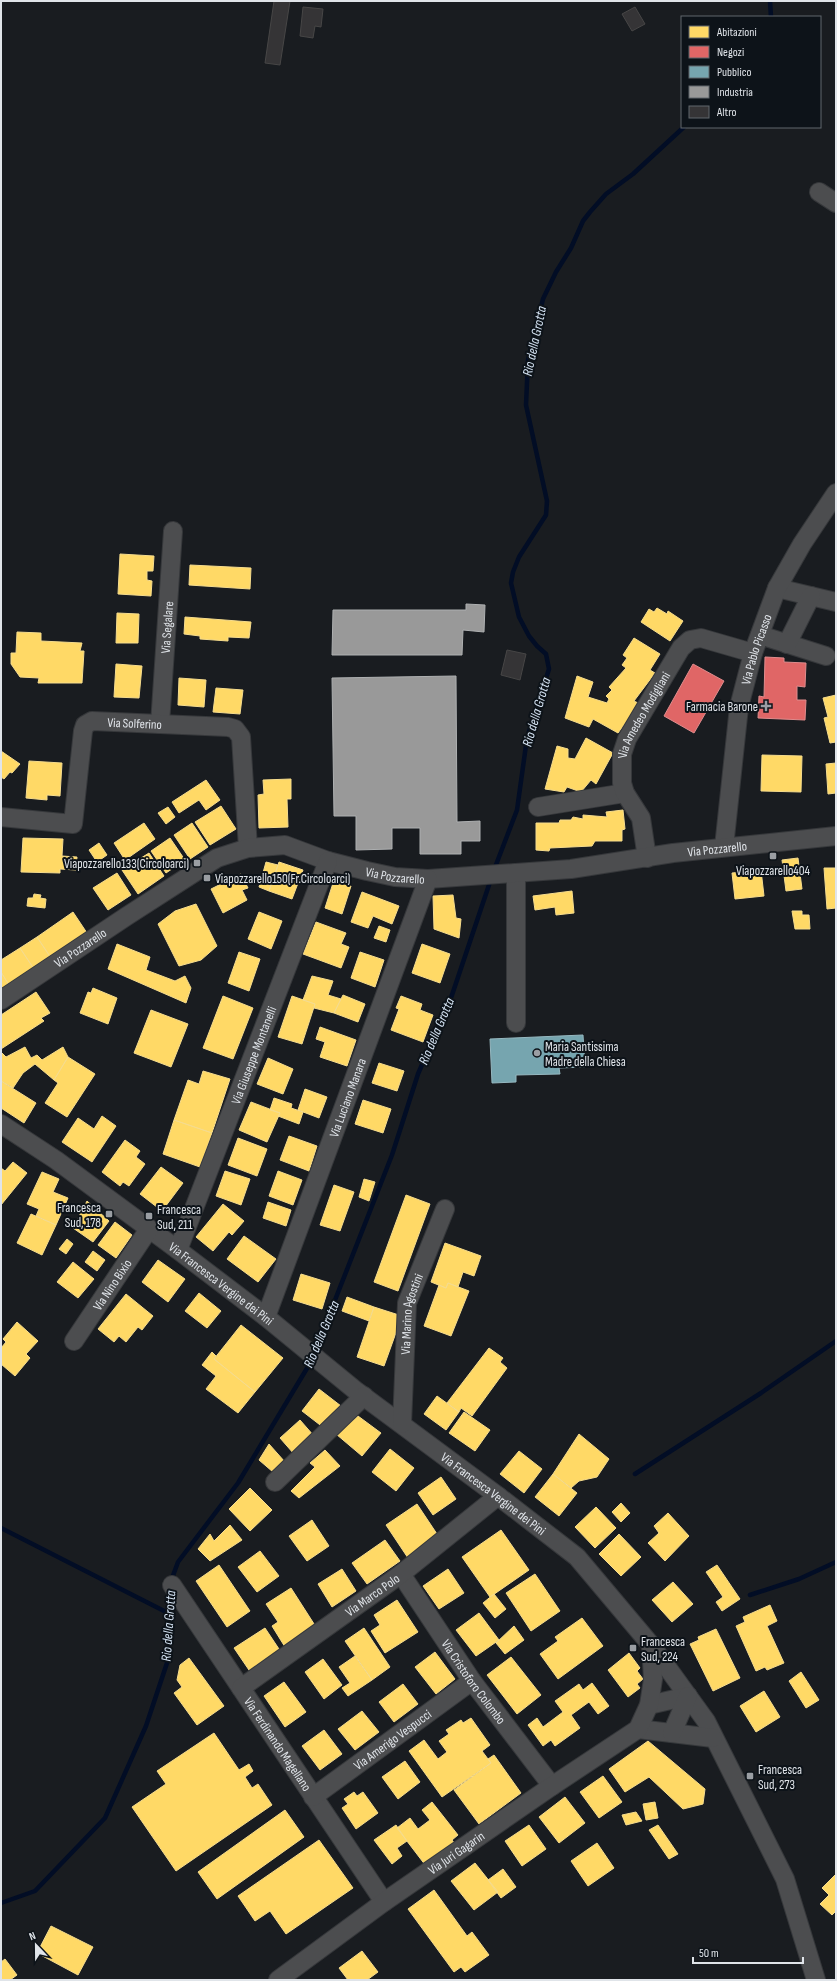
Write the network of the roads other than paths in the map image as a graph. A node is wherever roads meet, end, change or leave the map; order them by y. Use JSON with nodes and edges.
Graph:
{"nodes":[{"id":1,"x":819,"y":192,"type":"dead end"},
{"id":2,"x":836,"y":204,"type":"edge"},
{"id":3,"x":836,"y":493,"type":"edge"},
{"id":4,"x":173,"y":531,"type":"dead end"},
{"id":5,"x":777,"y":588,"type":"junction"},
{"id":6,"x":811,"y":596,"type":"junction"},
{"id":7,"x":836,"y":602,"type":"edge"},
{"id":8,"x":760,"y":635,"type":"junction"},
{"id":9,"x":787,"y":644,"type":"junction"},
{"id":10,"x":753,"y":653,"type":"junction"},
{"id":11,"x":826,"y":656,"type":"dead end"},
{"id":12,"x":160,"y":724,"type":"junction"},
{"id":13,"x":625,"y":793,"type":"junction"},
{"id":14,"x":538,"y":806,"type":"dead end"},
{"id":15,"x":1,"y":817,"type":"edge"},
{"id":16,"x":836,"y":836,"type":"edge"},
{"id":17,"x":724,"y":847,"type":"junction"},
{"id":18,"x":248,"y":848,"type":"junction"},
{"id":19,"x":647,"y":858,"type":"junction"},
{"id":20,"x":328,"y":861,"type":"junction"},
{"id":21,"x":511,"y":873,"type":"junction"},
{"id":22,"x":428,"y":879,"type":"junction"},
{"id":23,"x":1,"y":1000,"type":"edge"},
{"id":24,"x":516,"y":1023,"type":"dead end"},
{"id":25,"x":1,"y":1124,"type":"edge"},
{"id":26,"x":446,"y":1209,"type":"dead end"},
{"id":27,"x":149,"y":1229,"type":"junction"},
{"id":28,"x":178,"y":1250,"type":"junction"},
{"id":29,"x":266,"y":1316,"type":"junction"},
{"id":30,"x":74,"y":1341,"type":"dead end"},
{"id":31,"x":364,"y":1396,"type":"junction"},
{"id":32,"x":402,"y":1424,"type":"junction"},
{"id":33,"x":274,"y":1482,"type":"dead end"},
{"id":34,"x":498,"y":1496,"type":"junction"},
{"id":35,"x":401,"y":1574,"type":"junction"},
{"id":36,"x":172,"y":1585,"type":"dead end"},
{"id":37,"x":651,"y":1645,"type":"junction"},
{"id":38,"x":472,"y":1681,"type":"junction"},
{"id":39,"x":241,"y":1688,"type":"junction"},
{"id":40,"x":688,"y":1696,"type":"junction"},
{"id":41,"x":649,"y":1705,"type":"junction"},
{"id":42,"x":638,"y":1729,"type":"junction"},
{"id":43,"x":672,"y":1733,"type":"junction"},
{"id":44,"x":713,"y":1738,"type":"junction"},
{"id":45,"x":552,"y":1786,"type":"junction"},
{"id":46,"x":312,"y":1797,"type":"junction"},
{"id":47,"x":384,"y":1902,"type":"junction"},
{"id":48,"x":278,"y":1980,"type":"edge"},
{"id":49,"x":816,"y":1980,"type":"edge"}],
"edges":[{"from":1,"to":2,"type":"street"},
{"from":3,"to":5,"type":"street","name":"Via Pablo Picasso"},
{"from":4,"to":12,"type":"street","name":"Via Segalare"},
{"from":5,"to":6,"type":"street"},
{"from":5,"to":8,"type":"street","name":"Via Pablo Picasso"},
{"from":6,"to":7,"type":"street"},
{"from":6,"to":9,"type":"street"},
{"from":8,"to":9,"type":"street"},
{"from":8,"to":10,"type":"street","name":"Via Pablo Picasso"},
{"from":9,"to":11,"type":"street"},
{"from":10,"to":13,"type":"street","name":"Via Amedeo Modigliani"},
{"from":10,"to":17,"type":"street","name":"Via Pablo Picasso"},
{"from":12,"to":15,"type":"street","name":"Via Solferino"},
{"from":12,"to":18,"type":"street","name":"Via Solferino"},
{"from":13,"to":14,"type":"street"},
{"from":13,"to":19,"type":"street","name":"Via Amedeo Modigliani"},
{"from":16,"to":17,"type":"street","name":"Via Pozzarello"},
{"from":17,"to":19,"type":"street","name":"Via Pozzarello"},
{"from":18,"to":20,"type":"street","name":"Via Pozzarello"},
{"from":18,"to":23,"type":"street","name":"Via Pozzarello"},
{"from":19,"to":21,"type":"street","name":"Via Pozzarello"},
{"from":20,"to":22,"type":"street","name":"Via Pozzarello"},
{"from":20,"to":28,"type":"street","name":"Via Giuseppe Montanelli"},
{"from":21,"to":22,"type":"street","name":"Via Pozzarello"},
{"from":21,"to":24,"type":"street"},
{"from":22,"to":29,"type":"street","name":"Via Luciano Manara"},
{"from":25,"to":27,"type":"street","name":"Via Francesca Vergine dei Pini"},
{"from":26,"to":32,"type":"street","name":"Via Marino Agostini"},
{"from":27,"to":28,"type":"street","name":"Via Francesca Vergine dei Pini"},
{"from":27,"to":30,"type":"street","name":"Via Nino Bixio"},
{"from":28,"to":29,"type":"street","name":"Via Francesca Vergine dei Pini"},
{"from":29,"to":31,"type":"street","name":"Via Francesca Vergine dei Pini"},
{"from":31,"to":32,"type":"street","name":"Via Francesca Vergine dei Pini"},
{"from":31,"to":33,"type":"street"},
{"from":32,"to":34,"type":"street","name":"Via Francesca Vergine dei Pini"},
{"from":34,"to":35,"type":"street","name":"Via Marco Polo"},
{"from":34,"to":37,"type":"street","name":"Via Francesca Vergine dei Pini"},
{"from":35,"to":38,"type":"street","name":"Via Cristoforo Colombo"},
{"from":35,"to":39,"type":"street","name":"Via Marco Polo"},
{"from":36,"to":39,"type":"street","name":"Via Ferdinando Magellano"},
{"from":37,"to":40,"type":"street","name":"Via Francesca Vergine dei Pini"},
{"from":37,"to":41,"type":"street"},
{"from":38,"to":45,"type":"street","name":"Via Cristoforo Colombo"},
{"from":38,"to":46,"type":"street","name":"Via Amerigo Vespucci"},
{"from":39,"to":46,"type":"street","name":"Via Ferdinando Magellano"},
{"from":40,"to":41,"type":"street"},
{"from":40,"to":43,"type":"street"},
{"from":40,"to":44,"type":"street","name":"Via Francesca Vergine dei Pini"},
{"from":41,"to":42,"type":"street"},
{"from":42,"to":43,"type":"street"},
{"from":42,"to":45,"type":"street","name":"Via Juri Gagarin"},
{"from":43,"to":44,"type":"street"},
{"from":44,"to":49,"type":"street","name":"Via Francesca Vergine dei Pini"},
{"from":45,"to":47,"type":"street","name":"Via Juri Gagarin"},
{"from":46,"to":47,"type":"street","name":"Via Ferdinando Magellano"},
{"from":47,"to":48,"type":"street","name":"Via Juri Gagarin"}]}
